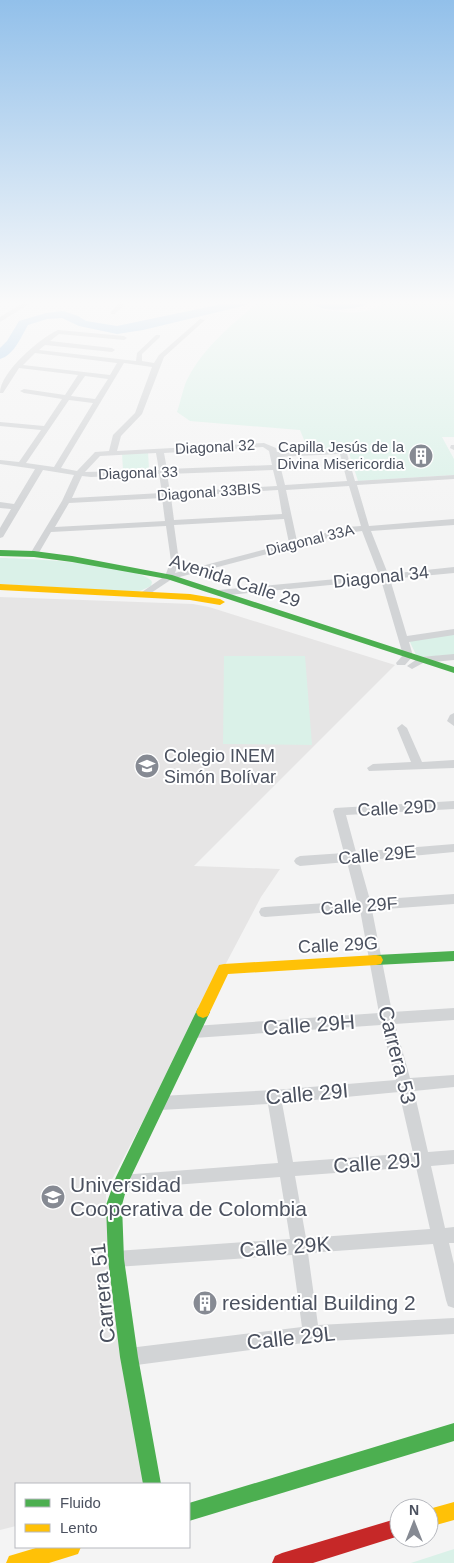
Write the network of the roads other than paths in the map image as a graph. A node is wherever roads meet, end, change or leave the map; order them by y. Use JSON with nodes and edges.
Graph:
{"nodes":[{"id":1,"x":11,"y":376,"type":"edge"},
{"id":2,"x":82,"y":376,"type":"edge"},
{"id":3,"x":103,"y":376,"type":"edge"},
{"id":4,"x":152,"y":376,"type":"edge"},
{"id":5,"x":113,"y":377,"type":"joint"},
{"id":6,"x":24,"y":391,"type":"dead end"},
{"id":7,"x":0,"y":392,"type":"edge"},
{"id":8,"x":66,"y":397,"type":"junction"},
{"id":9,"x":98,"y":402,"type":"junction"},
{"id":10,"x":0,"y":424,"type":"edge"},
{"id":11,"x":46,"y":428,"type":"junction"},
{"id":12,"x":160,"y":450,"type":"junction"},
{"id":13,"x":113,"y":452,"type":"junction"},
{"id":14,"x":274,"y":455,"type":"junction"},
{"id":15,"x":0,"y":462,"type":"edge"},
{"id":16,"x":21,"y":465,"type":"junction"},
{"id":17,"x":277,"y":467,"type":"junction"},
{"id":18,"x":40,"y":468,"type":"junction"},
{"id":19,"x":57,"y":469,"type":"junction"},
{"id":20,"x":80,"y":472,"type":"junction"},
{"id":21,"x":163,"y":472,"type":"junction"},
{"id":22,"x":454,"y":477,"type":"edge"},
{"id":23,"x":352,"y":483,"type":"junction"},
{"id":24,"x":280,"y":488,"type":"junction"},
{"id":25,"x":166,"y":495,"type":"junction"},
{"id":26,"x":66,"y":501,"type":"junction"},
{"id":27,"x":0,"y":505,"type":"edge"},
{"id":28,"x":18,"y":507,"type":"junction"},
{"id":29,"x":288,"y":516,"type":"junction"},
{"id":30,"x":168,"y":522,"type":"junction"},
{"id":31,"x":454,"y":522,"type":"edge"},
{"id":32,"x":365,"y":527,"type":"junction"},
{"id":33,"x":49,"y":530,"type":"junction"},
{"id":34,"x":0,"y":535,"type":"edge"},
{"id":35,"x":293,"y":543,"type":"junction"},
{"id":36,"x":0,"y":553,"type":"edge"},
{"id":37,"x":34,"y":554,"type":"junction"},
{"id":38,"x":454,"y":570,"type":"edge"},
{"id":39,"x":169,"y":577,"type":"junction"},
{"id":40,"x":385,"y":577,"type":"junction"},
{"id":41,"x":0,"y":587,"type":"edge"},
{"id":42,"x":219,"y":593,"type":"junction"},
{"id":43,"x":146,"y":594,"type":"junction"},
{"id":44,"x":454,"y":632,"type":"edge"},
{"id":45,"x":404,"y":640,"type":"junction"},
{"id":46,"x":454,"y":657,"type":"edge"},
{"id":47,"x":410,"y":661,"type":"junction"},
{"id":48,"x":454,"y":670,"type":"edge"},
{"id":49,"x":454,"y":680,"type":"edge"},
{"id":50,"x":454,"y":717,"type":"edge"},
{"id":51,"x":454,"y":722,"type":"edge"},
{"id":52,"x":402,"y":728,"type":"dead end"},
{"id":53,"x":454,"y":764,"type":"edge"},
{"id":54,"x":418,"y":765,"type":"junction"},
{"id":55,"x":373,"y":768,"type":"dead end"},
{"id":56,"x":454,"y":805,"type":"edge"},
{"id":57,"x":339,"y":811,"type":"joint"},
{"id":58,"x":454,"y":848,"type":"edge"},
{"id":59,"x":350,"y":857,"type":"junction"},
{"id":60,"x":300,"y":861,"type":"dead end"},
{"id":61,"x":454,"y":899,"type":"edge"},
{"id":62,"x":365,"y":906,"type":"junction"},
{"id":63,"x":265,"y":912,"type":"dead end"},
{"id":64,"x":454,"y":956,"type":"edge"},
{"id":65,"x":375,"y":961,"type":"junction"},
{"id":66,"x":224,"y":969,"type":"joint"},
{"id":67,"x":454,"y":1014,"type":"edge"},
{"id":68,"x":387,"y":1020,"type":"junction"},
{"id":69,"x":194,"y":1032,"type":"junction"},
{"id":70,"x":454,"y":1082,"type":"edge"},
{"id":71,"x":404,"y":1085,"type":"junction"},
{"id":72,"x":274,"y":1097,"type":"junction"},
{"id":73,"x":160,"y":1103,"type":"junction"},
{"id":74,"x":454,"y":1157,"type":"edge"},
{"id":75,"x":422,"y":1160,"type":"junction"},
{"id":76,"x":286,"y":1170,"type":"junction"},
{"id":77,"x":121,"y":1182,"type":"junction"},
{"id":78,"x":447,"y":1236,"type":"edge"},
{"id":79,"x":299,"y":1245,"type":"junction"},
{"id":80,"x":116,"y":1259,"type":"junction"},
{"id":81,"x":454,"y":1300,"type":"edge"},
{"id":82,"x":454,"y":1326,"type":"edge"},
{"id":83,"x":310,"y":1334,"type":"junction"},
{"id":84,"x":129,"y":1357,"type":"junction"},
{"id":85,"x":454,"y":1432,"type":"edge"},
{"id":86,"x":152,"y":1483,"type":"edge"},
{"id":87,"x":454,"y":1511,"type":"edge"},
{"id":88,"x":190,"y":1512,"type":"edge"},
{"id":89,"x":439,"y":1515,"type":"edge"},
{"id":90,"x":389,"y":1530,"type":"edge"},
{"id":91,"x":68,"y":1548,"type":"edge"},
{"id":92,"x":16,"y":1563,"type":"edge"},
{"id":93,"x":282,"y":1563,"type":"edge"}],
"edges":[{"from":1,"to":7,"type":"street"},
{"from":2,"to":8,"type":"street"},
{"from":3,"to":5,"type":"street"},
{"from":4,"to":13,"type":"street"},
{"from":5,"to":9,"type":"street"},
{"from":6,"to":8,"type":"street"},
{"from":8,"to":9,"type":"street"},
{"from":8,"to":11,"type":"street"},
{"from":9,"to":19,"type":"street"},
{"from":10,"to":11,"type":"street"},
{"from":11,"to":16,"type":"street"},
{"from":12,"to":13,"type":"street","name":"Diagonal 32"},
{"from":12,"to":14,"type":"street","name":"Diagonal 32"},
{"from":12,"to":21,"type":"street"},
{"from":13,"to":20,"type":"street","name":"Diagonal 32"},
{"from":14,"to":17,"type":"street"},
{"from":14,"to":23,"type":"street","name":"Diagonal 32"},
{"from":15,"to":16,"type":"street","name":"Diagonal 33"},
{"from":16,"to":18,"type":"street","name":"Diagonal 33"},
{"from":17,"to":21,"type":"street","name":"Diagonal 33"},
{"from":17,"to":24,"type":"street"},
{"from":18,"to":19,"type":"street","name":"Diagonal 33"},
{"from":18,"to":28,"type":"street"},
{"from":19,"to":20,"type":"street","name":"Diagonal 33"},
{"from":20,"to":21,"type":"street","name":"Diagonal 33"},
{"from":20,"to":26,"type":"street","name":"Diagonal 32"},
{"from":21,"to":25,"type":"street"},
{"from":22,"to":23,"type":"street","name":"Diagonal 33BIS"},
{"from":23,"to":24,"type":"street","name":"Diagonal 33BIS"},
{"from":23,"to":32,"type":"street"},
{"from":24,"to":25,"type":"street","name":"Diagonal 33BIS"},
{"from":24,"to":29,"type":"street"},
{"from":25,"to":26,"type":"street","name":"Diagonal 33BIS"},
{"from":25,"to":30,"type":"street"},
{"from":26,"to":33,"type":"street","name":"Diagonal 32"},
{"from":27,"to":28,"type":"street"},
{"from":28,"to":34,"type":"street"},
{"from":29,"to":30,"type":"street","name":"Diagonal 33A"},
{"from":29,"to":35,"type":"street"},
{"from":30,"to":33,"type":"street","name":"Diagonal 33A"},
{"from":30,"to":39,"type":"street"},
{"from":31,"to":32,"type":"street","name":"Diagonal 33A"},
{"from":32,"to":35,"type":"street","name":"Diagonal 33A"},
{"from":32,"to":40,"type":"street"},
{"from":33,"to":37,"type":"street","name":"Diagonal 32"},
{"from":35,"to":39,"type":"street","name":"Diagonal 33A"},
{"from":36,"to":37,"type":"main road","name":"Avenida Calle 29"},
{"from":37,"to":39,"type":"main road","name":"Avenida Calle 29"},
{"from":38,"to":40,"type":"street","name":"Diagonal 34"},
{"from":39,"to":42,"type":"main road","name":"Avenida Calle 29"},
{"from":39,"to":43,"type":"street"},
{"from":40,"to":42,"type":"street","name":"Diagonal 34"},
{"from":40,"to":45,"type":"street"},
{"from":41,"to":43,"type":"main road","name":"Avenida Calle 29"},
{"from":42,"to":47,"type":"main road","name":"Avenida Calle 29"},
{"from":43,"to":47,"type":"main road","name":"Avenida Calle 29"},
{"from":44,"to":45,"type":"street"},
{"from":45,"to":47,"type":"street"},
{"from":46,"to":47,"type":"street"},
{"from":47,"to":48,"type":"main road","name":"Avenida Calle 29"},
{"from":47,"to":49,"type":"main road","name":"Avenida Calle 29"},
{"from":50,"to":51,"type":"street"},
{"from":52,"to":54,"type":"street"},
{"from":53,"to":54,"type":"street"},
{"from":54,"to":55,"type":"street"},
{"from":56,"to":57,"type":"street","name":"Calle 29D"},
{"from":57,"to":59,"type":"street","name":"Carrera 53"},
{"from":58,"to":59,"type":"street","name":"Calle 29E"},
{"from":59,"to":60,"type":"street","name":"Calle 29E"},
{"from":59,"to":62,"type":"street","name":"Carrera 53"},
{"from":61,"to":62,"type":"street","name":"Calle 29F"},
{"from":62,"to":63,"type":"street","name":"Calle 29F"},
{"from":62,"to":65,"type":"street","name":"Carrera 53"},
{"from":64,"to":65,"type":"main road","name":"Calle 29G"},
{"from":65,"to":66,"type":"main road","name":"Calle 29G"},
{"from":65,"to":68,"type":"street","name":"Carrera 53"},
{"from":66,"to":69,"type":"main road","name":"Carrera 51"},
{"from":67,"to":68,"type":"street","name":"Calle 29H"},
{"from":68,"to":69,"type":"street","name":"Calle 29H"},
{"from":68,"to":71,"type":"street","name":"Carrera 53"},
{"from":69,"to":73,"type":"main road","name":"Carrera 51"},
{"from":70,"to":71,"type":"street","name":"Calle 29I"},
{"from":71,"to":72,"type":"street","name":"Calle 29I"},
{"from":71,"to":75,"type":"street","name":"Carrera 53"},
{"from":72,"to":73,"type":"street","name":"Calle 29I"},
{"from":72,"to":76,"type":"street"},
{"from":73,"to":77,"type":"main road","name":"Carrera 51"},
{"from":74,"to":75,"type":"street","name":"Calle 29J"},
{"from":75,"to":76,"type":"street","name":"Calle 29J"},
{"from":75,"to":78,"type":"street","name":"Carrera 53"},
{"from":76,"to":77,"type":"street","name":"Calle 29J"},
{"from":76,"to":79,"type":"street"},
{"from":77,"to":80,"type":"main road","name":"Carrera 51"},
{"from":78,"to":79,"type":"street","name":"Calle 29K"},
{"from":78,"to":81,"type":"street","name":"Carrera 53"},
{"from":79,"to":80,"type":"street","name":"Calle 29K"},
{"from":79,"to":83,"type":"street"},
{"from":80,"to":84,"type":"main road","name":"Carrera 51"},
{"from":82,"to":83,"type":"street","name":"Calle 29L"},
{"from":83,"to":84,"type":"street","name":"Calle 29L"},
{"from":84,"to":86,"type":"main road","name":"Carrera 51"},
{"from":85,"to":88,"type":"main road"},
{"from":87,"to":89,"type":"main road"},
{"from":90,"to":93,"type":"main road"},
{"from":91,"to":92,"type":"main road"}]}
